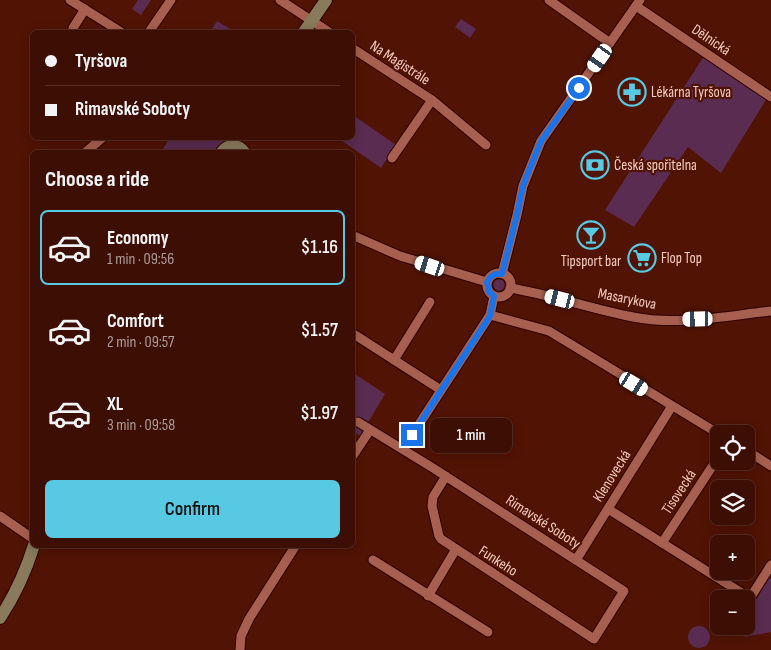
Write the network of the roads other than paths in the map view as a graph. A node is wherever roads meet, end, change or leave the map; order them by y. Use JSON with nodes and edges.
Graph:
{"nodes":[{"id":1,"x":171,"y":0,"type":"edge"},
{"id":2,"x":280,"y":0,"type":"edge"},
{"id":3,"x":326,"y":0,"type":"edge"},
{"id":4,"x":549,"y":0,"type":"edge"},
{"id":5,"x":72,"y":1,"type":"edge"},
{"id":6,"x":638,"y":3,"type":"edge"},
{"id":7,"x":85,"y":10,"type":"junction"},
{"id":8,"x":311,"y":21,"type":"junction"},
{"id":9,"x":73,"y":28,"type":"dead end"},
{"id":10,"x":118,"y":30,"type":"edge"},
{"id":11,"x":150,"y":30,"type":"edge"},
{"id":12,"x":305,"y":30,"type":"edge"},
{"id":13,"x":325,"y":30,"type":"edge"},
{"id":14,"x":610,"y":43,"type":"junction"},
{"id":15,"x":355,"y":50,"type":"edge"},
{"id":16,"x":771,"y":97,"type":"edge"},
{"id":17,"x":432,"y":100,"type":"junction"},
{"id":18,"x":100,"y":140,"type":"edge"},
{"id":19,"x":486,"y":145,"type":"dead end"},
{"id":20,"x":241,"y":146,"type":"edge"},
{"id":21,"x":88,"y":150,"type":"edge"},
{"id":22,"x":224,"y":150,"type":"edge"},
{"id":23,"x":392,"y":158,"type":"dead end"},
{"id":24,"x":355,"y":236,"type":"edge"},
{"id":25,"x":502,"y":274,"type":"junction"},
{"id":26,"x":487,"y":282,"type":"junction"},
{"id":27,"x":510,"y":288,"type":"junction"},
{"id":28,"x":494,"y":296,"type":"junction"},
{"id":29,"x":430,"y":302,"type":"dead end"},
{"id":30,"x":771,"y":312,"type":"edge"},
{"id":31,"x":490,"y":316,"type":"junction"},
{"id":32,"x":355,"y":335,"type":"edge"},
{"id":33,"x":394,"y":360,"type":"junction"},
{"id":34,"x":441,"y":390,"type":"junction"},
{"id":35,"x":672,"y":406,"type":"junction"},
{"id":36,"x":358,"y":422,"type":"dead end"},
{"id":37,"x":710,"y":429,"type":"edge"},
{"id":38,"x":370,"y":430,"type":"junction"},
{"id":39,"x":403,"y":449,"type":"junction"},
{"id":40,"x":355,"y":452,"type":"edge"},
{"id":41,"x":755,"y":456,"type":"edge"},
{"id":42,"x":771,"y":466,"type":"edge"},
{"id":43,"x":710,"y":470,"type":"edge"},
{"id":44,"x":446,"y":476,"type":"junction"},
{"id":45,"x":608,"y":509,"type":"junction"},
{"id":46,"x":0,"y":516,"type":"edge"},
{"id":47,"x":30,"y":537,"type":"edge"},
{"id":48,"x":662,"y":543,"type":"junction"},
{"id":49,"x":33,"y":548,"type":"edge"},
{"id":50,"x":294,"y":548,"type":"edge"},
{"id":51,"x":456,"y":550,"type":"junction"},
{"id":52,"x":373,"y":560,"type":"dead end"},
{"id":53,"x":576,"y":560,"type":"junction"},
{"id":54,"x":771,"y":565,"type":"edge"},
{"id":55,"x":624,"y":591,"type":"joint"},
{"id":56,"x":428,"y":596,"type":"junction"},
{"id":57,"x":0,"y":618,"type":"edge"},
{"id":58,"x":488,"y":632,"type":"dead end"},
{"id":59,"x":240,"y":650,"type":"edge"}],
"edges":[{"from":1,"to":11,"type":"street"},
{"from":2,"to":8,"type":"street"},
{"from":3,"to":8,"type":"street"},
{"from":4,"to":14,"type":"street"},
{"from":5,"to":7,"type":"street"},
{"from":6,"to":14,"type":"street"},
{"from":6,"to":16,"type":"street","name":"Dělnická"},
{"from":7,"to":9,"type":"street"},
{"from":7,"to":10,"type":"street"},
{"from":8,"to":12,"type":"street"},
{"from":8,"to":13,"type":"street"},
{"from":14,"to":25,"type":"street"},
{"from":15,"to":17,"type":"street","name":"Na Magistrále"},
{"from":17,"to":19,"type":"street","name":"Na Magistrále"},
{"from":17,"to":23,"type":"street","name":"Na Magistrále"},
{"from":18,"to":21,"type":"street"},
{"from":20,"to":22,"type":"street"},
{"from":24,"to":26,"type":"street"},
{"from":25,"to":26,"type":"street"},
{"from":25,"to":27,"type":"street"},
{"from":26,"to":28,"type":"street"},
{"from":27,"to":28,"type":"street"},
{"from":27,"to":30,"type":"street","name":"Masarykova"},
{"from":28,"to":31,"type":"street"},
{"from":29,"to":33,"type":"street"},
{"from":31,"to":34,"type":"street"},
{"from":31,"to":35,"type":"street"},
{"from":32,"to":33,"type":"street"},
{"from":33,"to":34,"type":"street"},
{"from":34,"to":39,"type":"street"},
{"from":35,"to":37,"type":"street"},
{"from":35,"to":45,"type":"street","name":"Klenovecká"},
{"from":36,"to":38,"type":"street"},
{"from":38,"to":39,"type":"street"},
{"from":38,"to":40,"type":"street"},
{"from":39,"to":44,"type":"street"},
{"from":41,"to":42,"type":"street"},
{"from":43,"to":48,"type":"street","name":"Tisovecká"},
{"from":44,"to":51,"type":"street","name":"Funkeho"},
{"from":44,"to":53,"type":"street","name":"Rimavské Soboty"},
{"from":45,"to":48,"type":"street"},
{"from":45,"to":53,"type":"street","name":"Klenovecká"},
{"from":46,"to":47,"type":"street"},
{"from":48,"to":54,"type":"street"},
{"from":49,"to":57,"type":"street"},
{"from":50,"to":59,"type":"street"},
{"from":51,"to":55,"type":"street","name":"Funkeho"},
{"from":51,"to":56,"type":"street"},
{"from":52,"to":56,"type":"street"},
{"from":53,"to":55,"type":"street","name":"Rimavské Soboty"},
{"from":56,"to":58,"type":"street"}]}
